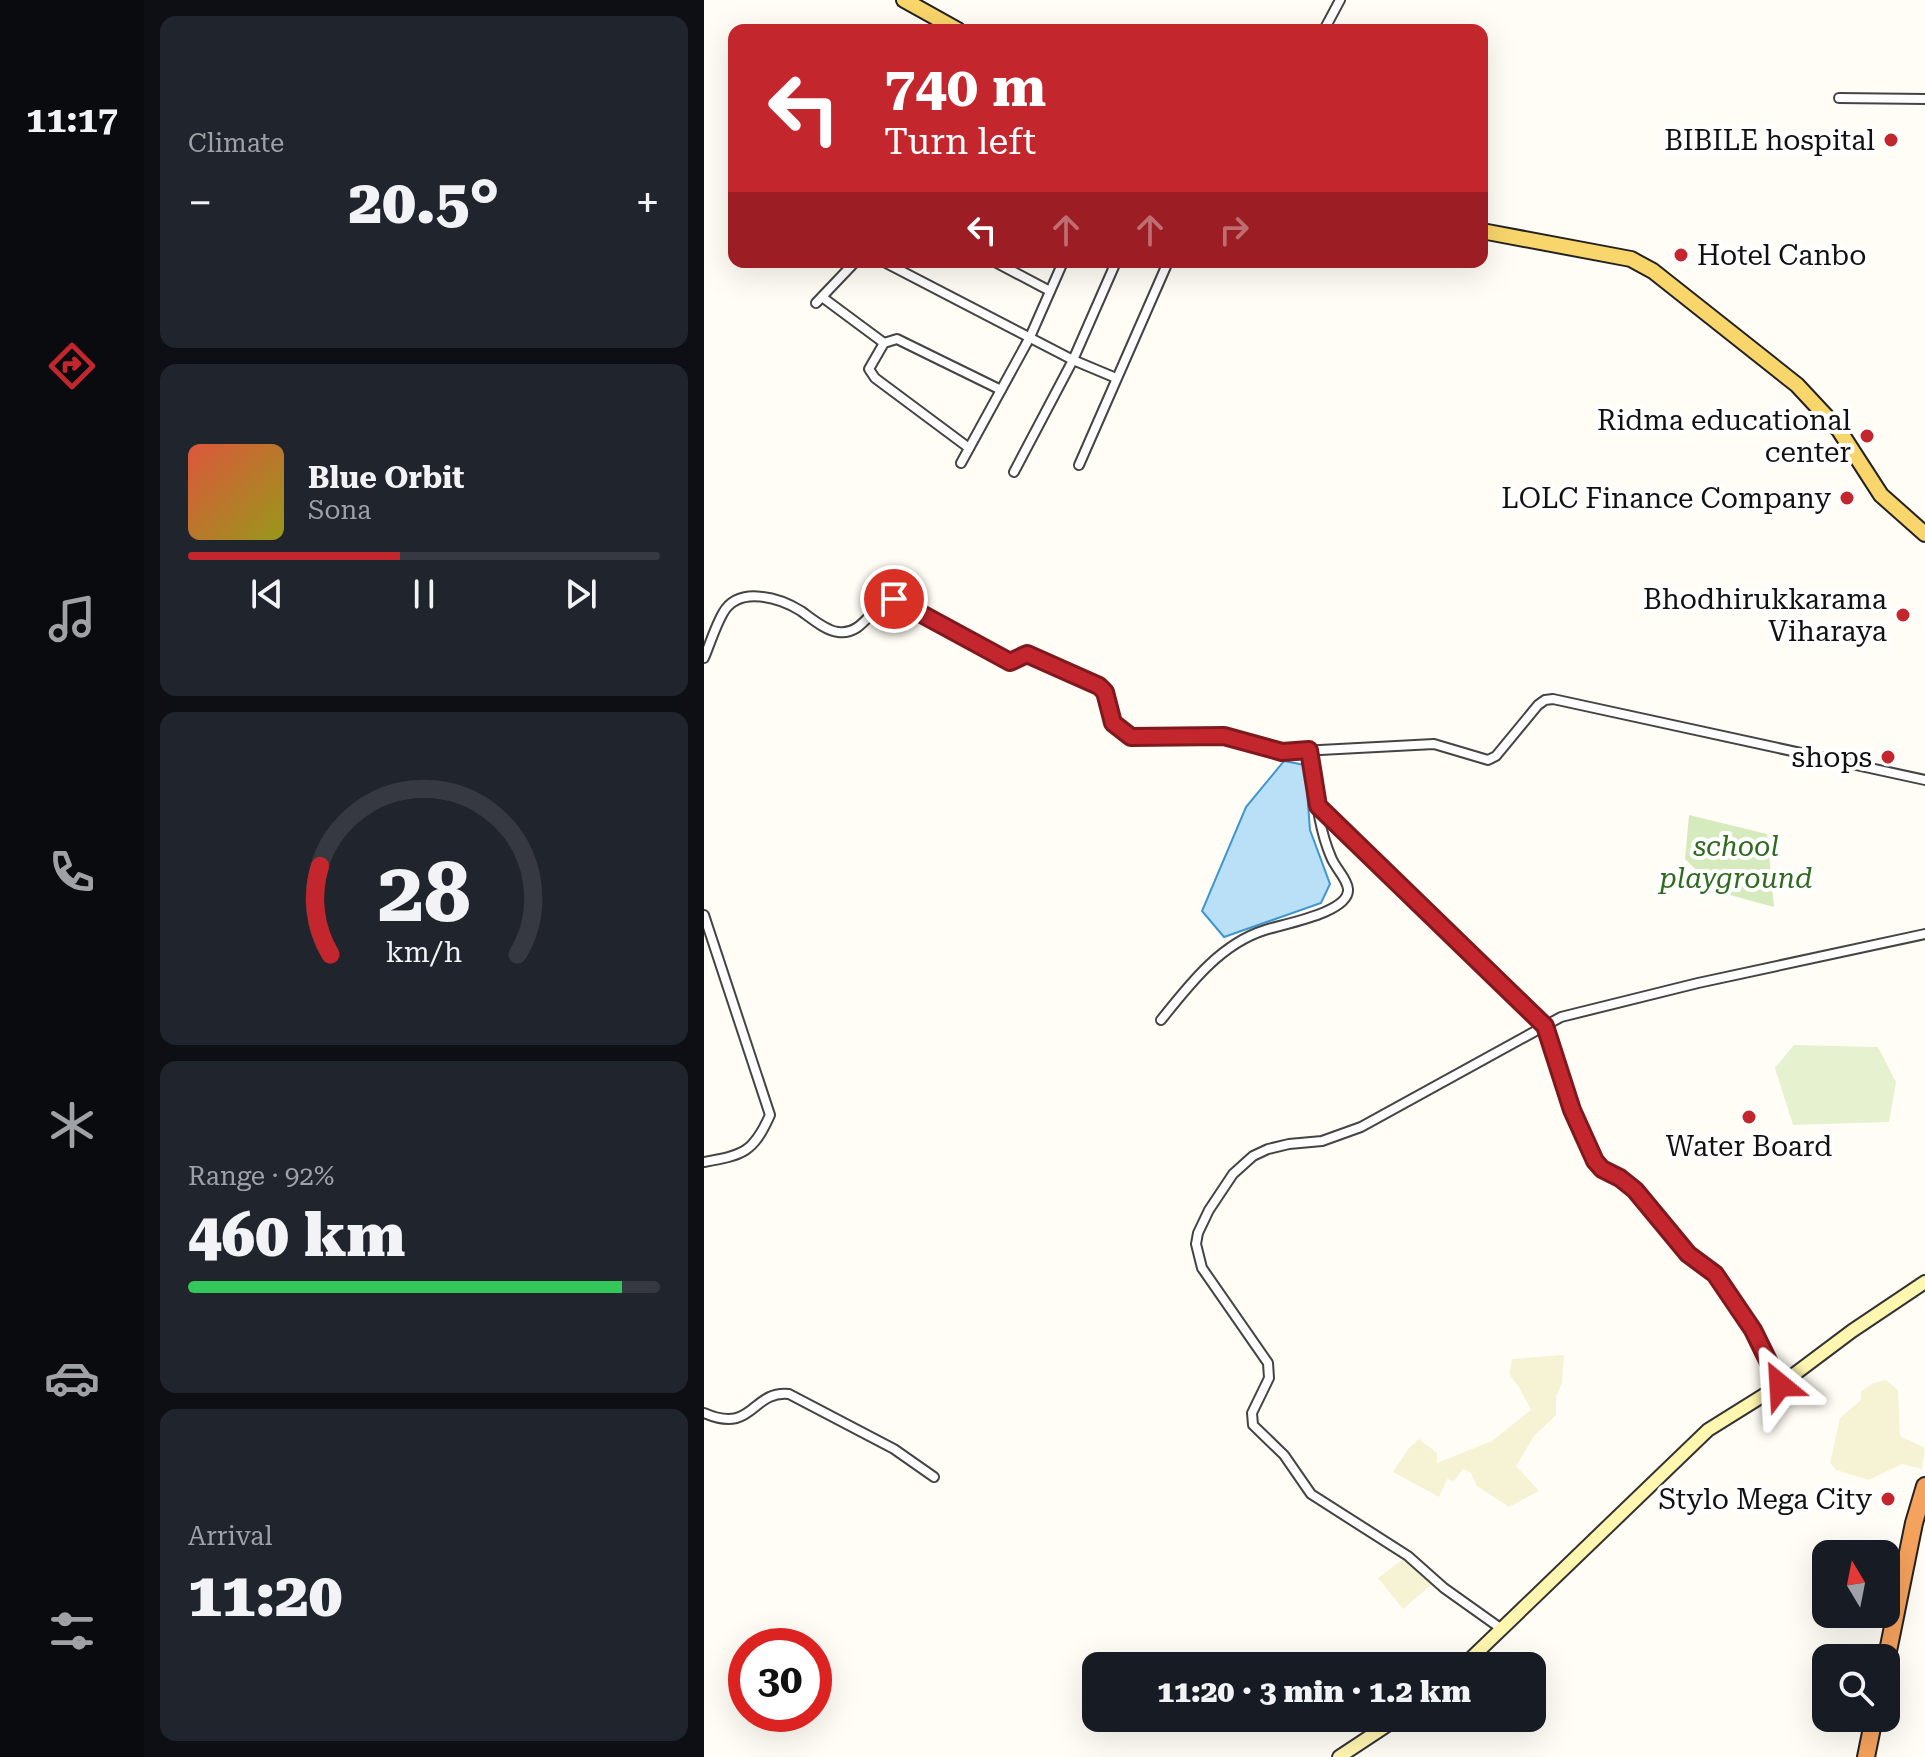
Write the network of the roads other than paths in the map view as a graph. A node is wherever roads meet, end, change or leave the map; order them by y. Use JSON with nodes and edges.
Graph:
{"nodes":[{"id":1,"x":904,"y":0,"type":"edge"},
{"id":2,"x":1340,"y":0,"type":"edge"},
{"id":3,"x":947,"y":24,"type":"edge"},
{"id":4,"x":1327,"y":24,"type":"edge"},
{"id":5,"x":1839,"y":98,"type":"dead end"},
{"id":6,"x":1925,"y":99,"type":"edge"},
{"id":7,"x":1488,"y":232,"type":"edge"},
{"id":8,"x":849,"y":268,"type":"edge"},
{"id":9,"x":894,"y":268,"type":"edge"},
{"id":10,"x":1006,"y":268,"type":"edge"},
{"id":11,"x":1060,"y":268,"type":"edge"},
{"id":12,"x":1113,"y":268,"type":"edge"},
{"id":13,"x":1165,"y":268,"type":"edge"},
{"id":14,"x":1050,"y":291,"type":"junction"},
{"id":15,"x":1030,"y":337,"type":"junction"},
{"id":16,"x":884,"y":343,"type":"junction"},
{"id":17,"x":1073,"y":360,"type":"junction"},
{"id":18,"x":1116,"y":378,"type":"junction"},
{"id":19,"x":1001,"y":390,"type":"junction"},
{"id":20,"x":969,"y":448,"type":"junction"},
{"id":21,"x":961,"y":463,"type":"dead end"},
{"id":22,"x":1079,"y":465,"type":"dead end"},
{"id":23,"x":1014,"y":472,"type":"dead end"},
{"id":24,"x":1925,"y":534,"type":"edge"},
{"id":25,"x":704,"y":658,"type":"edge"},
{"id":26,"x":1309,"y":750,"type":"junction"},
{"id":27,"x":1925,"y":780,"type":"edge"},
{"id":28,"x":1318,"y":806,"type":"junction"},
{"id":29,"x":704,"y":915,"type":"edge"},
{"id":30,"x":1925,"y":934,"type":"edge"},
{"id":31,"x":1161,"y":1020,"type":"dead end"},
{"id":32,"x":1544,"y":1025,"type":"junction"},
{"id":33,"x":704,"y":1162,"type":"edge"},
{"id":34,"x":1925,"y":1282,"type":"edge"},
{"id":35,"x":1780,"y":1385,"type":"junction"},
{"id":36,"x":704,"y":1413,"type":"edge"},
{"id":37,"x":934,"y":1477,"type":"dead end"},
{"id":38,"x":1925,"y":1486,"type":"edge"},
{"id":39,"x":1503,"y":1630,"type":"junction"},
{"id":40,"x":1889,"y":1644,"type":"edge"},
{"id":41,"x":1479,"y":1652,"type":"edge"},
{"id":42,"x":1377,"y":1732,"type":"edge"},
{"id":43,"x":1871,"y":1732,"type":"edge"},
{"id":44,"x":1339,"y":1757,"type":"edge"},
{"id":45,"x":1866,"y":1757,"type":"edge"}],
"edges":[{"from":1,"to":3,"type":"main road"},
{"from":2,"to":4,"type":"street"},
{"from":5,"to":6,"type":"street"},
{"from":7,"to":24,"type":"main road"},
{"from":8,"to":16,"type":"street"},
{"from":9,"to":15,"type":"street"},
{"from":10,"to":14,"type":"street"},
{"from":11,"to":14,"type":"street"},
{"from":12,"to":17,"type":"street"},
{"from":13,"to":18,"type":"street"},
{"from":14,"to":15,"type":"street"},
{"from":15,"to":17,"type":"street"},
{"from":15,"to":19,"type":"street"},
{"from":16,"to":19,"type":"street"},
{"from":16,"to":20,"type":"street"},
{"from":17,"to":18,"type":"street"},
{"from":17,"to":23,"type":"street"},
{"from":18,"to":22,"type":"street"},
{"from":19,"to":20,"type":"street"},
{"from":20,"to":21,"type":"street"},
{"from":25,"to":26,"type":"street"},
{"from":26,"to":27,"type":"street"},
{"from":26,"to":28,"type":"street"},
{"from":28,"to":31,"type":"street"},
{"from":28,"to":32,"type":"street"},
{"from":29,"to":33,"type":"street"},
{"from":30,"to":32,"type":"street"},
{"from":32,"to":35,"type":"street"},
{"from":32,"to":39,"type":"street"},
{"from":34,"to":35,"type":"street"},
{"from":35,"to":39,"type":"street"},
{"from":36,"to":37,"type":"street"},
{"from":38,"to":40,"type":"highway"},
{"from":39,"to":41,"type":"street"},
{"from":42,"to":44,"type":"street"},
{"from":43,"to":45,"type":"highway"}]}
